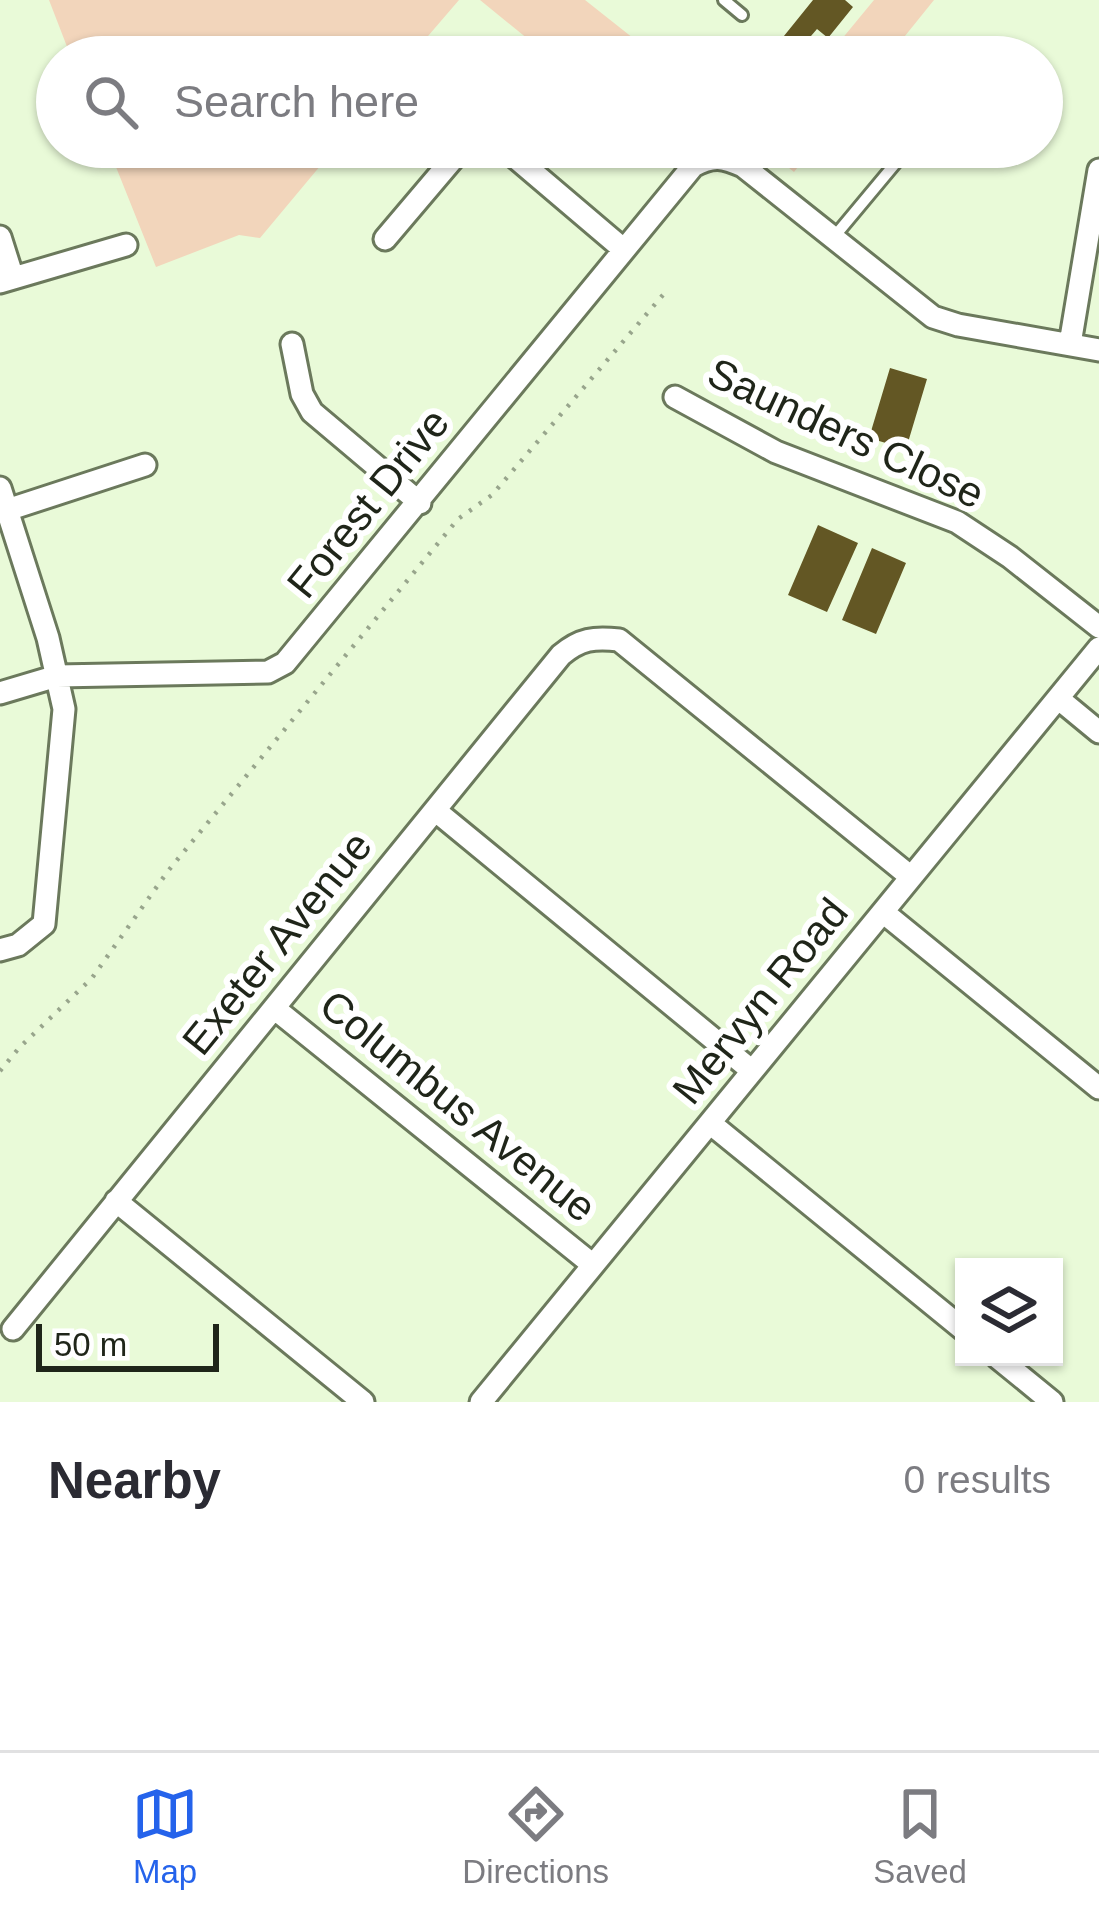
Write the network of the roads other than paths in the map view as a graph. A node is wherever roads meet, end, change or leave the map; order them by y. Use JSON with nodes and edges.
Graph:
{"nodes":[{"id":1,"x":724,"y":0,"type":"edge"},
{"id":2,"x":742,"y":15,"type":"dead end"},
{"id":3,"x":445,"y":168,"type":"edge"},
{"id":4,"x":527,"y":168,"type":"edge"},
{"id":5,"x":691,"y":168,"type":"edge"},
{"id":6,"x":745,"y":168,"type":"edge"},
{"id":7,"x":891,"y":168,"type":"edge"},
{"id":8,"x":1099,"y":170,"type":"edge"},
{"id":9,"x":0,"y":237,"type":"edge"},
{"id":10,"x":386,"y":238,"type":"dead end"},
{"id":11,"x":832,"y":239,"type":"junction"},
{"id":12,"x":126,"y":245,"type":"dead end"},
{"id":13,"x":623,"y":249,"type":"junction"},
{"id":14,"x":6,"y":280,"type":"edge"},
{"id":15,"x":292,"y":344,"type":"dead end"},
{"id":16,"x":1070,"y":344,"type":"junction"},
{"id":17,"x":1099,"y":350,"type":"edge"},
{"id":18,"x":675,"y":398,"type":"dead end"},
{"id":19,"x":145,"y":465,"type":"dead end"},
{"id":20,"x":4,"y":499,"type":"edge"},
{"id":21,"x":419,"y":503,"type":"junction"},
{"id":22,"x":1099,"y":627,"type":"edge"},
{"id":23,"x":1099,"y":648,"type":"edge"},
{"id":24,"x":57,"y":676,"type":"junction"},
{"id":25,"x":0,"y":693,"type":"edge"},
{"id":26,"x":1059,"y":699,"type":"junction"},
{"id":27,"x":1099,"y":732,"type":"edge"},
{"id":28,"x":436,"y":811,"type":"junction"},
{"id":29,"x":911,"y":877,"type":"junction"},
{"id":30,"x":884,"y":912,"type":"junction"},
{"id":31,"x":0,"y":950,"type":"edge"},
{"id":32,"x":274,"y":1008,"type":"junction"},
{"id":33,"x":752,"y":1070,"type":"junction"},
{"id":34,"x":1099,"y":1088,"type":"edge"},
{"id":35,"x":710,"y":1123,"type":"junction"},
{"id":36,"x":116,"y":1201,"type":"junction"},
{"id":37,"x":593,"y":1265,"type":"junction"},
{"id":38,"x":955,"y":1323,"type":"edge"},
{"id":39,"x":13,"y":1329,"type":"dead end"},
{"id":40,"x":1008,"y":1366,"type":"edge"},
{"id":41,"x":363,"y":1402,"type":"edge"},
{"id":42,"x":481,"y":1402,"type":"edge"},
{"id":43,"x":1052,"y":1402,"type":"edge"}],
"edges":[{"from":1,"to":2,"type":"lane"},
{"from":3,"to":10,"type":"street"},
{"from":4,"to":13,"type":"street"},
{"from":5,"to":13,"type":"street","name":"Forest Drive"},
{"from":6,"to":11,"type":"street","name":"Forest Drive"},
{"from":7,"to":11,"type":"lane"},
{"from":8,"to":16,"type":"street"},
{"from":9,"to":14,"type":"street"},
{"from":11,"to":16,"type":"street"},
{"from":12,"to":14,"type":"street"},
{"from":13,"to":21,"type":"street","name":"Forest Drive"},
{"from":15,"to":21,"type":"street"},
{"from":16,"to":17,"type":"street"},
{"from":18,"to":22,"type":"street","name":"Saunders Close"},
{"from":19,"to":20,"type":"street"},
{"from":20,"to":24,"type":"street"},
{"from":21,"to":24,"type":"street","name":"Forest Drive"},
{"from":23,"to":26,"type":"street","name":"Mervyn Road"},
{"from":24,"to":25,"type":"street","name":"Forest Drive"},
{"from":24,"to":31,"type":"street"},
{"from":26,"to":27,"type":"street"},
{"from":26,"to":29,"type":"street","name":"Mervyn Road"},
{"from":28,"to":29,"type":"street","name":"Exeter Avenue"},
{"from":28,"to":32,"type":"street","name":"Exeter Avenue"},
{"from":28,"to":33,"type":"street"},
{"from":29,"to":30,"type":"street","name":"Mervyn Road"},
{"from":30,"to":33,"type":"street","name":"Mervyn Road"},
{"from":30,"to":34,"type":"street"},
{"from":32,"to":36,"type":"street","name":"Exeter Avenue"},
{"from":32,"to":37,"type":"street","name":"Columbus Avenue"},
{"from":33,"to":35,"type":"street","name":"Mervyn Road"},
{"from":35,"to":37,"type":"street","name":"Mervyn Road"},
{"from":35,"to":38,"type":"street"},
{"from":36,"to":39,"type":"street","name":"Exeter Avenue"},
{"from":36,"to":41,"type":"street"},
{"from":37,"to":42,"type":"street","name":"Mervyn Road"},
{"from":40,"to":43,"type":"street"}]}
